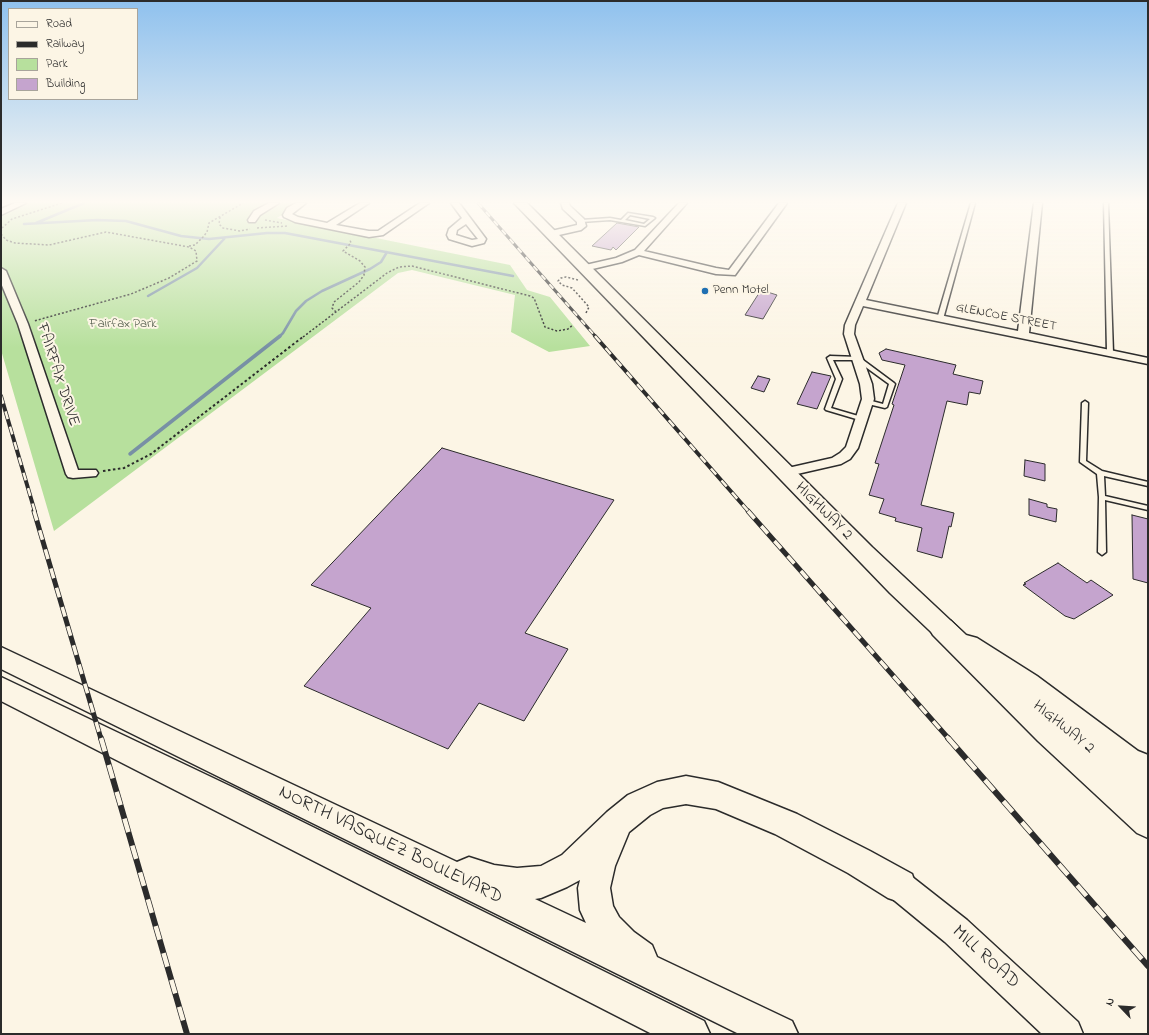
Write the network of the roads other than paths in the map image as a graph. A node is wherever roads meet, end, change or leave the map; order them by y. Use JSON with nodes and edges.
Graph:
{"nodes":[{"id":1,"x":563,"y":251,"type":"edge"},
{"id":2,"x":748,"y":251,"type":"edge"},
{"id":3,"x":881,"y":251,"type":"edge"},
{"id":4,"x":959,"y":251,"type":"edge"},
{"id":5,"x":1033,"y":251,"type":"edge"},
{"id":6,"x":1107,"y":251,"type":"edge"},
{"id":7,"x":638,"y":252,"type":"joint"},
{"id":8,"x":1,"y":271,"type":"edge"},
{"id":9,"x":581,"y":274,"type":"junction"},
{"id":10,"x":859,"y":302,"type":"junction"},
{"id":11,"x":940,"y":319,"type":"junction"},
{"id":12,"x":1023,"y":336,"type":"junction"},
{"id":13,"x":1110,"y":353,"type":"junction"},
{"id":14,"x":857,"y":358,"type":"junction"},
{"id":15,"x":1148,"y":361,"type":"edge"},
{"id":16,"x":868,"y":402,"type":"junction"},
{"id":17,"x":1085,"y":403,"type":"dead end"},
{"id":18,"x":863,"y":419,"type":"junction"},
{"id":19,"x":784,"y":473,"type":"junction"},
{"id":20,"x":1100,"y":473,"type":"junction"},
{"id":21,"x":90,"y":474,"type":"road end"},
{"id":22,"x":1148,"y":484,"type":"edge"},
{"id":23,"x":1102,"y":497,"type":"junction"},
{"id":24,"x":1148,"y":508,"type":"edge"},
{"id":25,"x":1102,"y":552,"type":"dead end"},
{"id":26,"x":942,"y":628,"type":"junction"},
{"id":27,"x":1,"y":657,"type":"edge"},
{"id":28,"x":1,"y":688,"type":"edge"},
{"id":29,"x":1148,"y":768,"type":"edge"},
{"id":30,"x":1148,"y":796,"type":"edge"},
{"id":31,"x":618,"y":822,"type":"junction"},
{"id":32,"x":1148,"y":823,"type":"edge"},
{"id":33,"x":405,"y":853,"type":"junction"},
{"id":34,"x":900,"y":886,"type":"joint"},
{"id":35,"x":682,"y":987,"type":"junction"},
{"id":36,"x":691,"y":1034,"type":"edge"},
{"id":37,"x":779,"y":1034,"type":"edge"},
{"id":38,"x":1066,"y":1034,"type":"edge"}],
"edges":[{"from":1,"to":9,"type":"main road","name":"HIGHWAY 2"},
{"from":2,"to":7,"type":"street"},
{"from":3,"to":10,"type":"street"},
{"from":4,"to":11,"type":"lane"},
{"from":5,"to":12,"type":"street"},
{"from":6,"to":13,"type":"lane"},
{"from":7,"to":9,"type":"street"},
{"from":8,"to":21,"type":"street","name":"FAIRFAX DRIVE"},
{"from":9,"to":19,"type":"main road","name":"HIGHWAY 2"},
{"from":10,"to":11,"type":"street","name":"GLENCOE STREET"},
{"from":10,"to":14,"type":"street"},
{"from":11,"to":12,"type":"street","name":"GLENCOE STREET"},
{"from":12,"to":13,"type":"street","name":"GLENCOE STREET"},
{"from":13,"to":15,"type":"street","name":"GLENCOE STREET"},
{"from":14,"to":16,"type":"street"},
{"from":14,"to":16,"type":"lane"},
{"from":14,"to":18,"type":"lane"},
{"from":16,"to":18,"type":"street"},
{"from":17,"to":20,"type":"lane"},
{"from":18,"to":19,"type":"street"},
{"from":19,"to":26,"type":"main road","name":"HIGHWAY 2"},
{"from":20,"to":22,"type":"lane"},
{"from":20,"to":23,"type":"lane"},
{"from":23,"to":24,"type":"lane"},
{"from":23,"to":25,"type":"lane"},
{"from":26,"to":29,"type":"main road"},
{"from":26,"to":30,"type":"main road","name":"HIGHWAY 2"},
{"from":26,"to":32,"type":"main road"},
{"from":27,"to":33,"type":"main road","name":"NORTH VASQUEZ BOULEVARD"},
{"from":28,"to":36,"type":"main road","name":"NORTH VASQUEZ BOULEVARD"},
{"from":31,"to":33,"type":"main road"},
{"from":31,"to":34,"type":"main road"},
{"from":31,"to":35,"type":"main road"},
{"from":33,"to":35,"type":"main road","name":"NORTH VASQUEZ BOULEVARD"},
{"from":34,"to":38,"type":"street","name":"MILL ROAD"},
{"from":35,"to":37,"type":"main road","name":"NORTH VASQUEZ BOULEVARD"}]}
